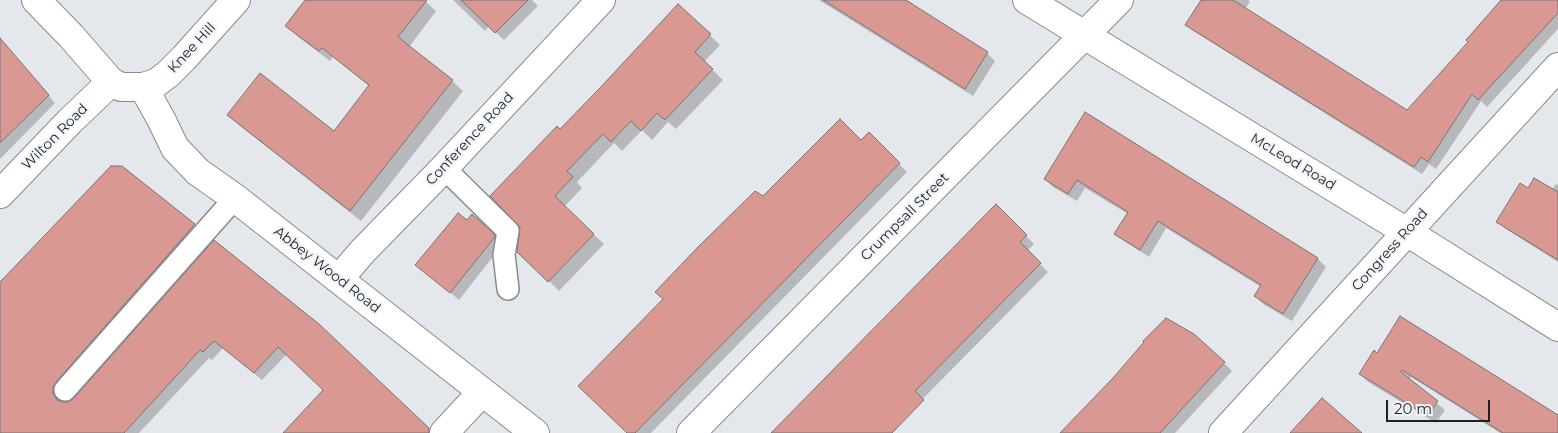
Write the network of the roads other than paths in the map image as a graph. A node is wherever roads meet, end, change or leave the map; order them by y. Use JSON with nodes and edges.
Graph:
{"nodes":[{"id":1,"x":36,"y":0,"type":"edge"},
{"id":2,"x":236,"y":0,"type":"edge"},
{"id":3,"x":601,"y":0,"type":"edge"},
{"id":4,"x":1026,"y":0,"type":"edge"},
{"id":5,"x":1119,"y":0,"type":"edge"},
{"id":6,"x":1084,"y":35,"type":"junction"},
{"id":7,"x":1558,"y":67,"type":"edge"},
{"id":8,"x":111,"y":82,"type":"junction"},
{"id":9,"x":143,"y":87,"type":"junction"},
{"id":10,"x":444,"y":168,"type":"junction"},
{"id":11,"x":0,"y":194,"type":"edge"},
{"id":12,"x":235,"y":198,"type":"junction"},
{"id":13,"x":1407,"y":232,"type":"junction"},
{"id":14,"x":338,"y":279,"type":"junction"},
{"id":15,"x":508,"y":289,"type":"dead end"},
{"id":16,"x":1558,"y":327,"type":"edge"},
{"id":17,"x":65,"y":390,"type":"dead end"},
{"id":18,"x":482,"y":392,"type":"junction"},
{"id":19,"x":444,"y":433,"type":"edge"},
{"id":20,"x":535,"y":433,"type":"edge"},
{"id":21,"x":691,"y":433,"type":"edge"},
{"id":22,"x":1223,"y":433,"type":"edge"}],
"edges":[{"from":1,"to":8,"type":"street"},
{"from":2,"to":9,"type":"street","name":"Knee Hill"},
{"from":3,"to":10,"type":"street","name":"Conference Road"},
{"from":4,"to":6,"type":"street","name":"McLeod Road"},
{"from":5,"to":6,"type":"street","name":"Crumpsall Street"},
{"from":6,"to":13,"type":"street","name":"McLeod Road"},
{"from":6,"to":21,"type":"street","name":"Crumpsall Street"},
{"from":7,"to":13,"type":"street","name":"Congress Road"},
{"from":8,"to":9,"type":"street"},
{"from":8,"to":11,"type":"street","name":"Wilton Road"},
{"from":9,"to":12,"type":"street","name":"Abbey Wood Road"},
{"from":10,"to":14,"type":"street","name":"Conference Road"},
{"from":10,"to":15,"type":"lane"},
{"from":12,"to":14,"type":"street","name":"Abbey Wood Road"},
{"from":12,"to":17,"type":"lane"},
{"from":13,"to":16,"type":"street","name":"McLeod Road"},
{"from":13,"to":22,"type":"street","name":"Congress Road"},
{"from":14,"to":18,"type":"street","name":"Abbey Wood Road"},
{"from":18,"to":19,"type":"street"},
{"from":18,"to":20,"type":"street","name":"Abbey Wood Road"}]}
